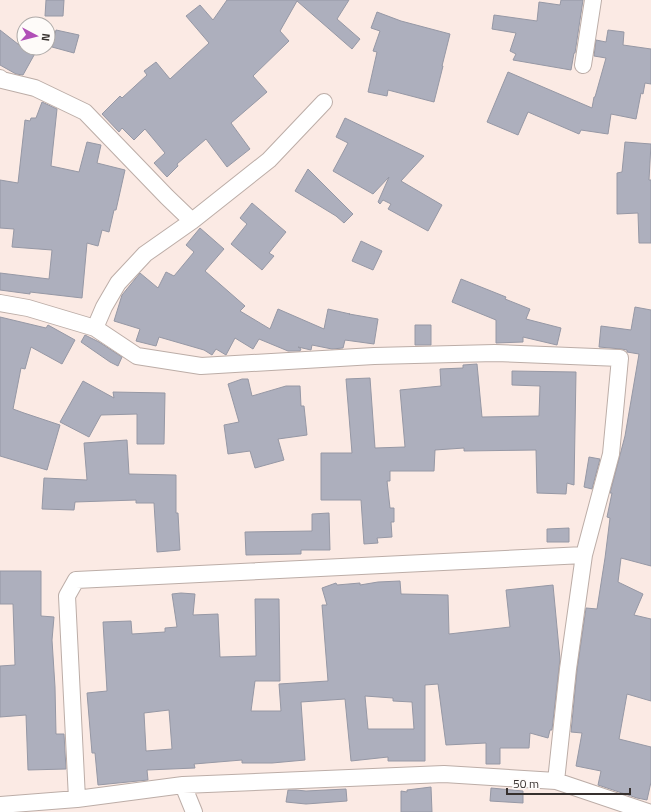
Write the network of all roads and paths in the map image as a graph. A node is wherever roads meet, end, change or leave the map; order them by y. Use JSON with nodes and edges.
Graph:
{"nodes":[{"id":1,"x":593,"y":0,"type":"edge"},
{"id":2,"x":583,"y":65,"type":"dead end"},
{"id":3,"x":0,"y":78,"type":"edge"},
{"id":4,"x":324,"y":102,"type":"dead end"},
{"id":5,"x":192,"y":221,"type":"junction"},
{"id":6,"x":0,"y":303,"type":"edge"},
{"id":7,"x":95,"y":328,"type":"junction"},
{"id":8,"x":584,"y":555,"type":"junction"},
{"id":9,"x":556,"y":780,"type":"junction"},
{"id":10,"x":183,"y":785,"type":"junction"},
{"id":11,"x":77,"y":799,"type":"junction"},
{"id":12,"x":0,"y":805,"type":"edge"},
{"id":13,"x":194,"y":812,"type":"edge"},
{"id":14,"x":648,"y":812,"type":"edge"}],
"edges":[{"from":1,"to":2,"type":"street"},
{"from":3,"to":5,"type":"street"},
{"from":4,"to":5,"type":"street"},
{"from":5,"to":7,"type":"street"},
{"from":6,"to":7,"type":"street"},
{"from":7,"to":8,"type":"street"},
{"from":8,"to":9,"type":"street"},
{"from":8,"to":11,"type":"street"},
{"from":9,"to":10,"type":"street"},
{"from":9,"to":14,"type":"street"},
{"from":10,"to":11,"type":"street"},
{"from":10,"to":13,"type":"street"},
{"from":11,"to":12,"type":"street"}]}
